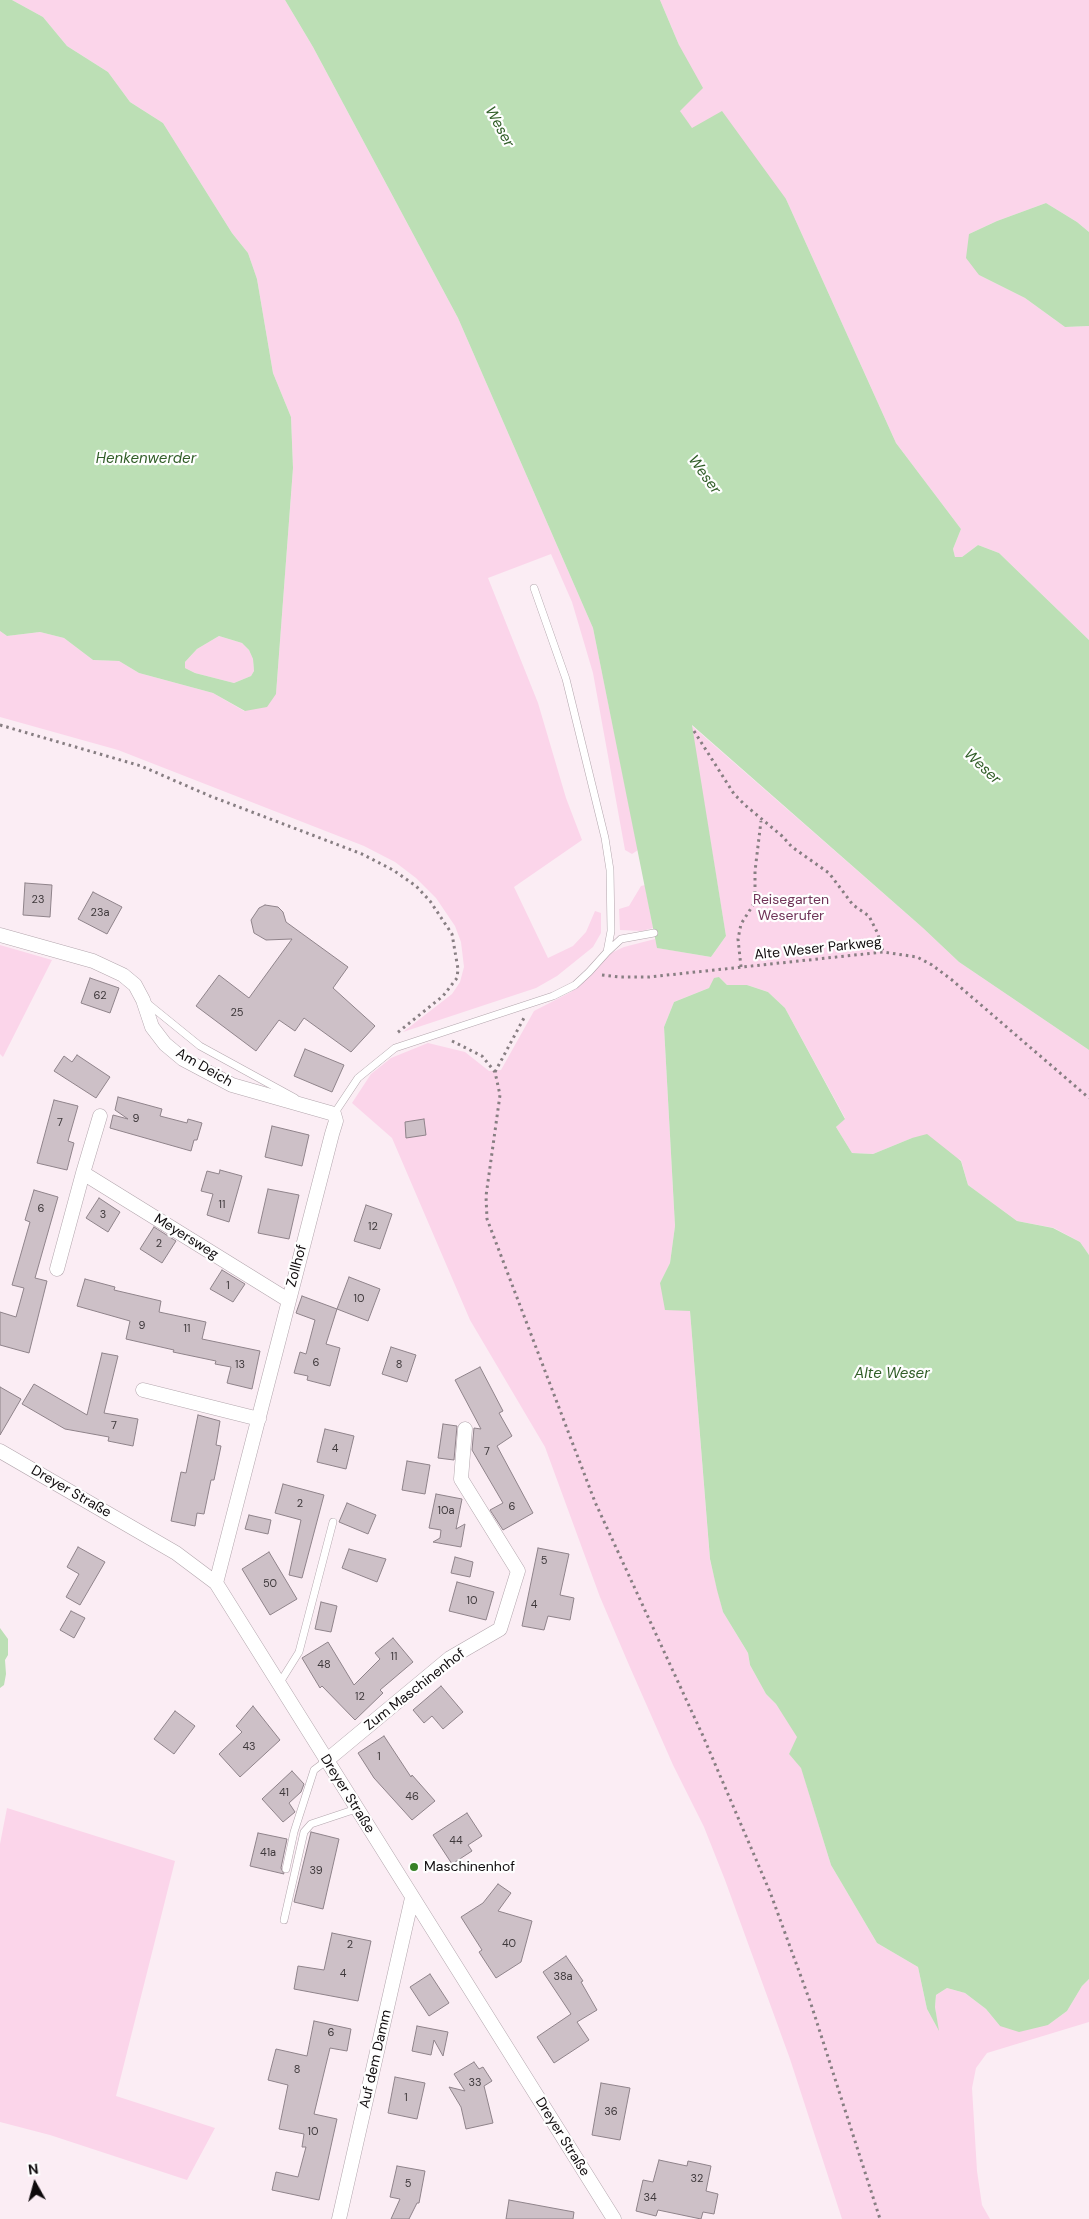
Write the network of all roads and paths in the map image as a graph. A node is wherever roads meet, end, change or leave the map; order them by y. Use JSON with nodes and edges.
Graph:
{"nodes":[{"id":1,"x":534,"y":588,"type":"dead end"},
{"id":2,"x":0,"y":725,"type":"edge"},
{"id":3,"x":694,"y":731,"type":"dead end"},
{"id":4,"x":761,"y":820,"type":"junction"},
{"id":5,"x":654,"y":933,"type":"dead end"},
{"id":6,"x":0,"y":934,"type":"edge"},
{"id":7,"x":607,"y":952,"type":"junction"},
{"id":8,"x":883,"y":952,"type":"junction"},
{"id":9,"x":740,"y":968,"type":"junction"},
{"id":10,"x":589,"y":972,"type":"junction"},
{"id":11,"x":143,"y":1000,"type":"junction"},
{"id":12,"x":531,"y":1004,"type":"junction"},
{"id":13,"x":428,"y":1036,"type":"junction"},
{"id":14,"x":395,"y":1048,"type":"junction"},
{"id":15,"x":495,"y":1072,"type":"junction"},
{"id":16,"x":1089,"y":1098,"type":"edge"},
{"id":17,"x":311,"y":1106,"type":"junction"},
{"id":18,"x":334,"y":1114,"type":"junction"},
{"id":19,"x":100,"y":1116,"type":"dead end"},
{"id":20,"x":83,"y":1173,"type":"junction"},
{"id":21,"x":57,"y":1269,"type":"dead end"},
{"id":22,"x":288,"y":1300,"type":"junction"},
{"id":23,"x":143,"y":1390,"type":"dead end"},
{"id":24,"x":259,"y":1419,"type":"junction"},
{"id":25,"x":465,"y":1429,"type":"dead end"},
{"id":26,"x":0,"y":1451,"type":"edge"},
{"id":27,"x":333,"y":1522,"type":"dead end"},
{"id":28,"x":216,"y":1583,"type":"junction"},
{"id":29,"x":279,"y":1685,"type":"junction"},
{"id":30,"x":326,"y":1761,"type":"junction"},
{"id":31,"x":356,"y":1808,"type":"junction"},
{"id":32,"x":286,"y":1869,"type":"dead end"},
{"id":33,"x":412,"y":1898,"type":"junction"},
{"id":34,"x":284,"y":1920,"type":"dead end"},
{"id":35,"x":339,"y":2219,"type":"edge"},
{"id":36,"x":614,"y":2219,"type":"edge"},
{"id":37,"x":880,"y":2219,"type":"edge"}],
"edges":[{"from":1,"to":7,"type":"lane"},
{"from":2,"to":14,"type":"path"},
{"from":3,"to":4,"type":"path"},
{"from":4,"to":8,"type":"path"},
{"from":4,"to":9,"type":"path"},
{"from":5,"to":7,"type":"lane"},
{"from":6,"to":11,"type":"street","name":"Am Deich"},
{"from":7,"to":10,"type":"lane"},
{"from":8,"to":9,"type":"path","name":"Alte Weser Parkweg"},
{"from":8,"to":16,"type":"path","name":"Alte Weser Parkweg"},
{"from":9,"to":10,"type":"path","name":"Alte Weser Parkweg"},
{"from":10,"to":12,"type":"lane"},
{"from":11,"to":17,"type":"lane"},
{"from":11,"to":17,"type":"street","name":"Am Deich"},
{"from":12,"to":13,"type":"lane"},
{"from":12,"to":15,"type":"path"},
{"from":13,"to":14,"type":"lane"},
{"from":13,"to":15,"type":"path"},
{"from":14,"to":18,"type":"lane"},
{"from":15,"to":37,"type":"path"},
{"from":17,"to":18,"type":"street","name":"Am Deich"},
{"from":18,"to":22,"type":"street","name":"Zollhof"},
{"from":19,"to":20,"type":"street"},
{"from":20,"to":21,"type":"street"},
{"from":20,"to":22,"type":"street","name":"Meyersweg"},
{"from":22,"to":24,"type":"street","name":"Zollhof"},
{"from":23,"to":24,"type":"street"},
{"from":24,"to":28,"type":"street","name":"Zollhof"},
{"from":25,"to":30,"type":"street","name":"Zum Maschinenhof"},
{"from":26,"to":28,"type":"street","name":"Dreyer Straße"},
{"from":27,"to":29,"type":"lane"},
{"from":28,"to":29,"type":"street","name":"Dreyer Straße"},
{"from":29,"to":30,"type":"street","name":"Dreyer Straße"},
{"from":30,"to":31,"type":"street","name":"Dreyer Straße"},
{"from":30,"to":32,"type":"lane"},
{"from":31,"to":33,"type":"street","name":"Dreyer Straße"},
{"from":31,"to":34,"type":"lane"},
{"from":33,"to":35,"type":"street","name":"Auf dem Damm"},
{"from":33,"to":36,"type":"street","name":"Dreyer Straße"}]}
